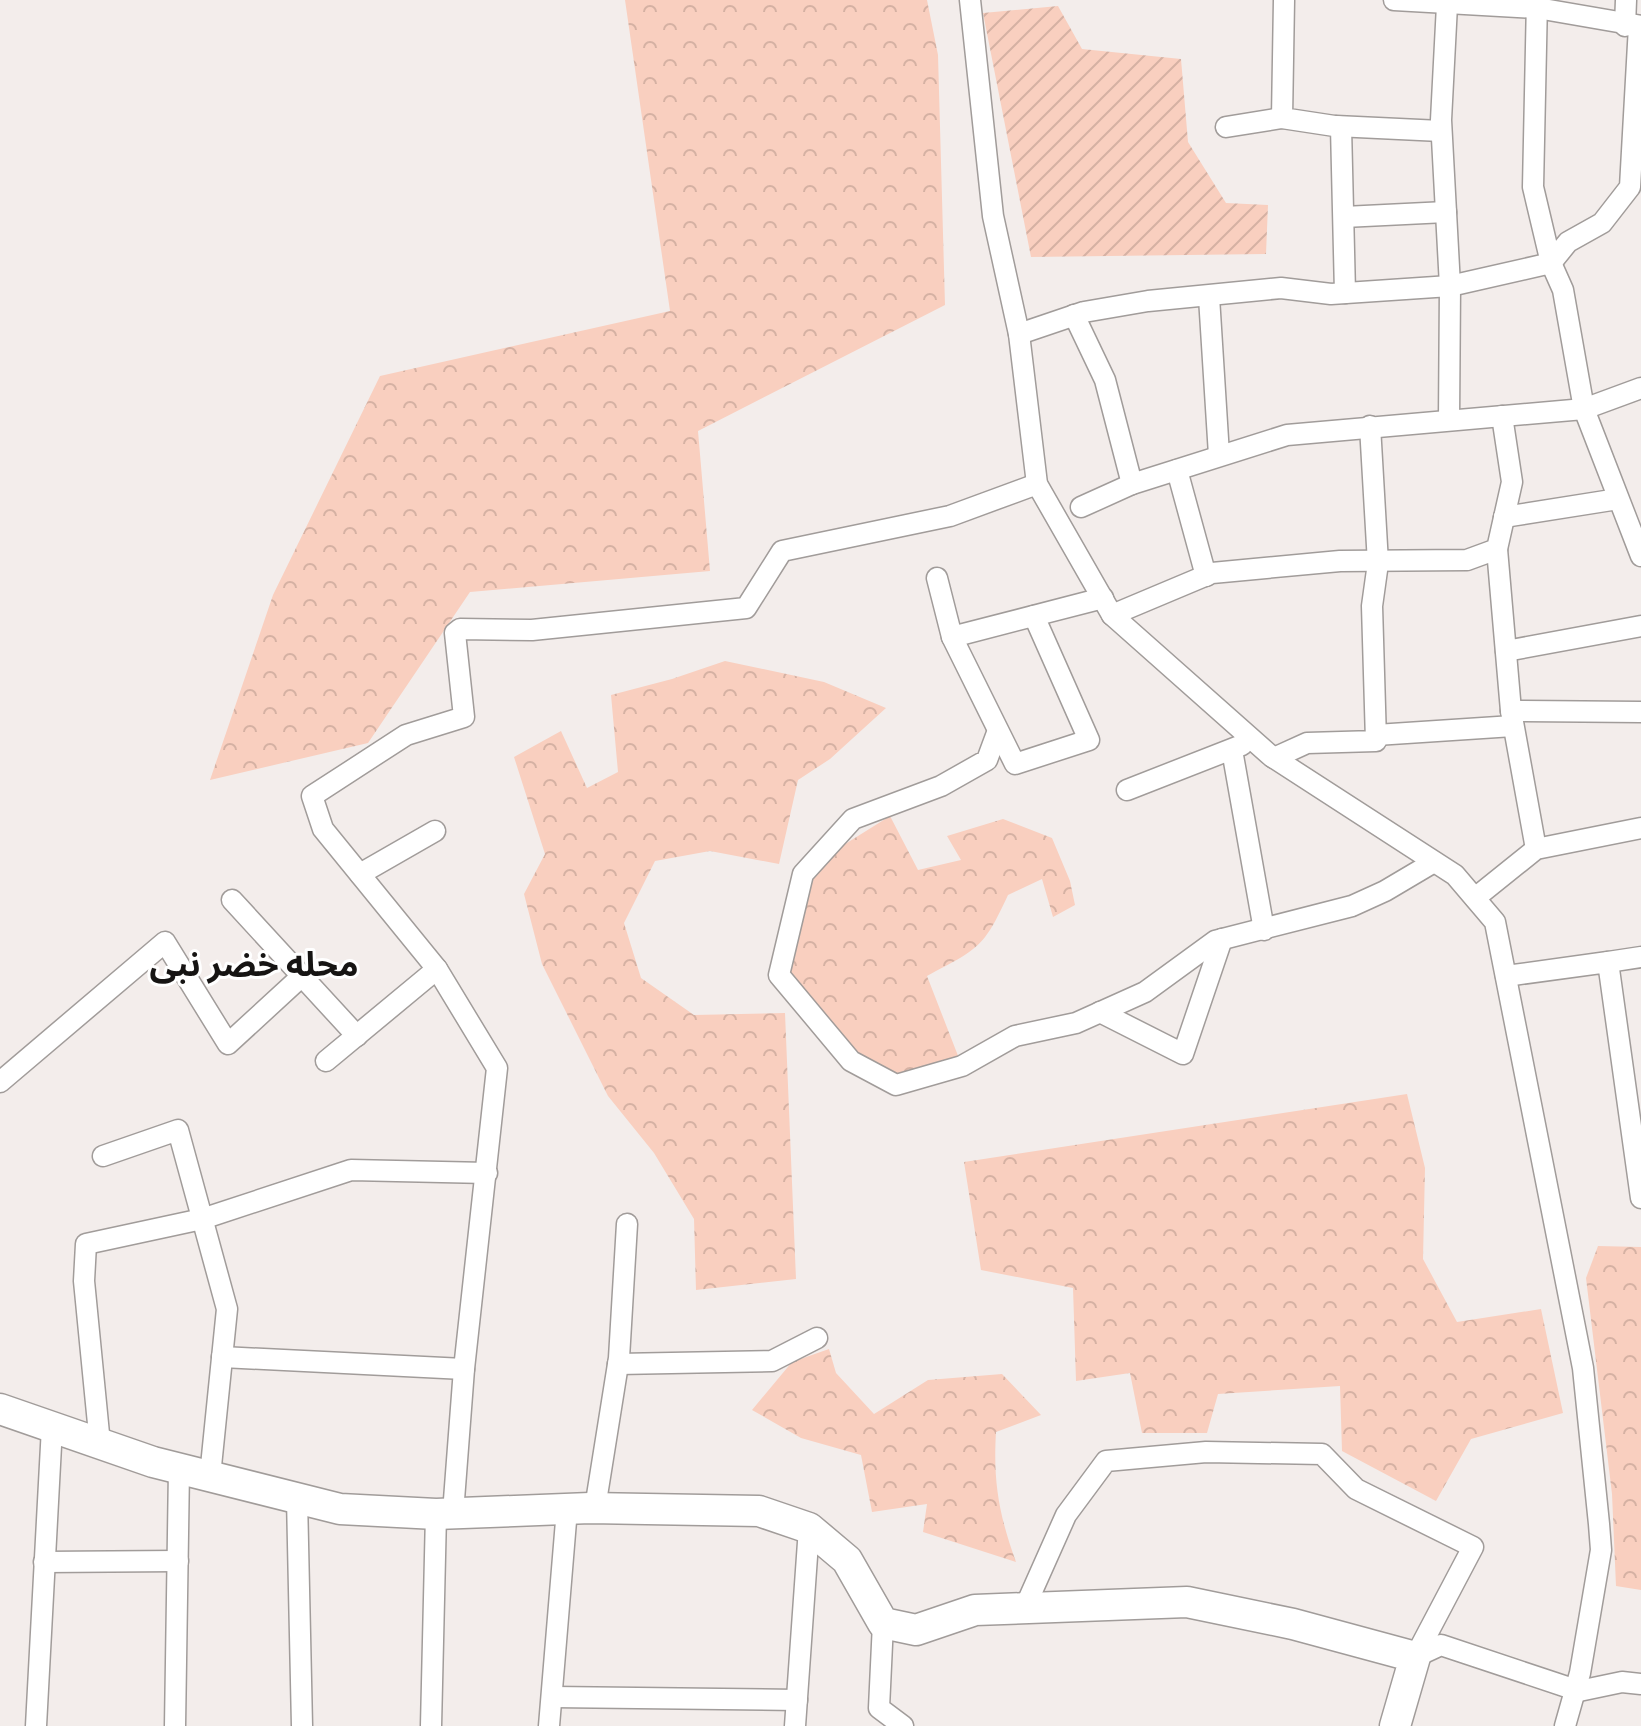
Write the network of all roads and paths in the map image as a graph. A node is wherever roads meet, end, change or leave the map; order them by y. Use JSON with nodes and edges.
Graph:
{"nodes":[{"id":1,"x":970,"y":0,"type":"edge"},
{"id":2,"x":1284,"y":0,"type":"edge"},
{"id":3,"x":1394,"y":0,"type":"edge"},
{"id":4,"x":1626,"y":0,"type":"edge"},
{"id":5,"x":1422,"y":2,"type":"edge"},
{"id":6,"x":1537,"y":4,"type":"edge"},
{"id":7,"x":1447,"y":5,"type":"junction"},
{"id":8,"x":1635,"y":26,"type":"edge"},
{"id":9,"x":1282,"y":118,"type":"junction"},
{"id":10,"x":1336,"y":126,"type":"junction"},
{"id":11,"x":1226,"y":127,"type":"dead end"},
{"id":12,"x":1441,"y":131,"type":"junction"},
{"id":13,"x":1446,"y":212,"type":"junction"},
{"id":14,"x":1344,"y":217,"type":"junction"},
{"id":15,"x":1551,"y":263,"type":"junction"},
{"id":16,"x":1450,"y":286,"type":"junction"},
{"id":17,"x":1345,"y":293,"type":"junction"},
{"id":18,"x":1209,"y":297,"type":"junction"},
{"id":19,"x":1074,"y":315,"type":"junction"},
{"id":20,"x":1019,"y":334,"type":"junction"},
{"id":21,"x":1641,"y":388,"type":"edge"},
{"id":22,"x":1584,"y":409,"type":"junction"},
{"id":23,"x":1502,"y":416,"type":"junction"},
{"id":24,"x":1449,"y":420,"type":"junction"},
{"id":25,"x":1370,"y":426,"type":"junction"},
{"id":26,"x":1219,"y":455,"type":"junction"},
{"id":27,"x":1177,"y":470,"type":"junction"},
{"id":28,"x":1037,"y":484,"type":"junction"},
{"id":29,"x":1132,"y":484,"type":"junction"},
{"id":30,"x":1618,"y":499,"type":"junction"},
{"id":31,"x":1081,"y":507,"type":"dead end"},
{"id":32,"x":1504,"y":517,"type":"junction"},
{"id":33,"x":1497,"y":549,"type":"junction"},
{"id":34,"x":1641,"y":556,"type":"edge"},
{"id":35,"x":1378,"y":563,"type":"junction"},
{"id":36,"x":1206,"y":576,"type":"junction"},
{"id":37,"x":937,"y":578,"type":"dead end"},
{"id":38,"x":1108,"y":606,"type":"junction"},
{"id":39,"x":1034,"y":616,"type":"junction"},
{"id":40,"x":1641,"y":626,"type":"edge"},
{"id":41,"x":952,"y":637,"type":"junction"},
{"id":42,"x":1506,"y":651,"type":"junction"},
{"id":43,"x":1641,"y":712,"type":"edge"},
{"id":44,"x":1512,"y":718,"type":"junction"},
{"id":45,"x":997,"y":733,"type":"junction"},
{"id":46,"x":1376,"y":735,"type":"junction"},
{"id":47,"x":1254,"y":741,"type":"junction"},
{"id":48,"x":1232,"y":750,"type":"junction"},
{"id":49,"x":1274,"y":758,"type":"junction"},
{"id":50,"x":1127,"y":790,"type":"dead end"},
{"id":51,"x":1641,"y":828,"type":"edge"},
{"id":52,"x":435,"y":831,"type":"dead end"},
{"id":53,"x":1536,"y":849,"type":"junction"},
{"id":54,"x":1434,"y":862,"type":"junction"},
{"id":55,"x":360,"y":874,"type":"junction"},
{"id":56,"x":1475,"y":898,"type":"junction"},
{"id":57,"x":232,"y":900,"type":"dead end"},
{"id":58,"x":1264,"y":930,"type":"junction"},
{"id":59,"x":1222,"y":939,"type":"junction"},
{"id":60,"x":1641,"y":957,"type":"edge"},
{"id":61,"x":1608,"y":962,"type":"junction"},
{"id":62,"x":437,"y":969,"type":"junction"},
{"id":63,"x":302,"y":976,"type":"junction"},
{"id":64,"x":1506,"y":976,"type":"junction"},
{"id":65,"x":1100,"y":1012,"type":"junction"},
{"id":66,"x":357,"y":1036,"type":"junction"},
{"id":67,"x":326,"y":1061,"type":"dead end"},
{"id":68,"x":1632,"y":1068,"type":"edge"},
{"id":69,"x":0,"y":1082,"type":"edge"},
{"id":70,"x":1636,"y":1132,"type":"edge"},
{"id":71,"x":103,"y":1156,"type":"dead end"},
{"id":72,"x":487,"y":1173,"type":"junction"},
{"id":73,"x":1641,"y":1198,"type":"edge"},
{"id":74,"x":202,"y":1219,"type":"junction"},
{"id":75,"x":627,"y":1224,"type":"dead end"},
{"id":76,"x":817,"y":1338,"type":"dead end"},
{"id":77,"x":222,"y":1357,"type":"junction"},
{"id":78,"x":618,"y":1364,"type":"junction"},
{"id":79,"x":464,"y":1369,"type":"junction"},
{"id":80,"x":0,"y":1409,"type":"edge"},
{"id":81,"x":52,"y":1427,"type":"junction"},
{"id":82,"x":100,"y":1444,"type":"junction"},
{"id":83,"x":179,"y":1469,"type":"junction"},
{"id":84,"x":210,"y":1476,"type":"junction"},
{"id":85,"x":297,"y":1498,"type":"junction"},
{"id":86,"x":581,"y":1508,"type":"junction"},
{"id":87,"x":445,"y":1514,"type":"junction"},
{"id":88,"x":809,"y":1528,"type":"junction"},
{"id":89,"x":178,"y":1561,"type":"junction"},
{"id":90,"x":44,"y":1562,"type":"junction"},
{"id":91,"x":1025,"y":1607,"type":"junction"},
{"id":92,"x":883,"y":1623,"type":"junction"},
{"id":93,"x":1415,"y":1657,"type":"junction"},
{"id":94,"x":1641,"y":1684,"type":"edge"},
{"id":95,"x":1575,"y":1690,"type":"junction"},
{"id":96,"x":553,"y":1697,"type":"junction"},
{"id":97,"x":797,"y":1700,"type":"junction"},
{"id":98,"x":36,"y":1726,"type":"edge"},
{"id":99,"x":175,"y":1726,"type":"edge"},
{"id":100,"x":302,"y":1726,"type":"edge"},
{"id":101,"x":431,"y":1726,"type":"edge"},
{"id":102,"x":549,"y":1726,"type":"edge"},
{"id":103,"x":795,"y":1726,"type":"edge"},
{"id":104,"x":903,"y":1726,"type":"edge"},
{"id":105,"x":1395,"y":1726,"type":"edge"},
{"id":106,"x":1565,"y":1726,"type":"edge"}],
"edges":[{"from":1,"to":20,"type":"street"},
{"from":2,"to":9,"type":"street"},
{"from":3,"to":5,"type":"street"},
{"from":4,"to":8,"type":"street"},
{"from":5,"to":7,"type":"street"},
{"from":6,"to":7,"type":"street"},
{"from":6,"to":8,"type":"street"},
{"from":6,"to":15,"type":"street"},
{"from":7,"to":12,"type":"street"},
{"from":8,"to":15,"type":"street"},
{"from":9,"to":10,"type":"street"},
{"from":9,"to":11,"type":"street"},
{"from":10,"to":12,"type":"street"},
{"from":10,"to":14,"type":"street"},
{"from":12,"to":13,"type":"street"},
{"from":13,"to":14,"type":"street"},
{"from":13,"to":16,"type":"street"},
{"from":14,"to":17,"type":"street"},
{"from":15,"to":16,"type":"street"},
{"from":15,"to":22,"type":"street"},
{"from":16,"to":17,"type":"street"},
{"from":16,"to":24,"type":"street"},
{"from":17,"to":18,"type":"street"},
{"from":18,"to":19,"type":"street"},
{"from":18,"to":26,"type":"street"},
{"from":19,"to":20,"type":"street"},
{"from":19,"to":29,"type":"street"},
{"from":20,"to":28,"type":"street"},
{"from":21,"to":22,"type":"street"},
{"from":22,"to":23,"type":"street"},
{"from":22,"to":30,"type":"street"},
{"from":23,"to":24,"type":"street"},
{"from":23,"to":32,"type":"street"},
{"from":24,"to":25,"type":"street"},
{"from":25,"to":26,"type":"street"},
{"from":25,"to":35,"type":"street"},
{"from":26,"to":27,"type":"street"},
{"from":27,"to":29,"type":"street"},
{"from":27,"to":36,"type":"street"},
{"from":28,"to":38,"type":"street"},
{"from":28,"to":55,"type":"street"},
{"from":29,"to":31,"type":"street"},
{"from":30,"to":32,"type":"street"},
{"from":30,"to":34,"type":"street"},
{"from":32,"to":33,"type":"street"},
{"from":33,"to":35,"type":"street"},
{"from":33,"to":42,"type":"street"},
{"from":35,"to":36,"type":"street"},
{"from":35,"to":46,"type":"street"},
{"from":36,"to":38,"type":"street"},
{"from":37,"to":41,"type":"street"},
{"from":38,"to":39,"type":"street"},
{"from":38,"to":47,"type":"street"},
{"from":39,"to":41,"type":"street"},
{"from":39,"to":45,"type":"street"},
{"from":40,"to":42,"type":"street"},
{"from":41,"to":45,"type":"street"},
{"from":42,"to":44,"type":"street"},
{"from":43,"to":44,"type":"street"},
{"from":44,"to":46,"type":"street"},
{"from":44,"to":53,"type":"street"},
{"from":45,"to":65,"type":"street"},
{"from":46,"to":49,"type":"street"},
{"from":47,"to":48,"type":"street"},
{"from":47,"to":49,"type":"street"},
{"from":48,"to":50,"type":"street"},
{"from":48,"to":58,"type":"street"},
{"from":49,"to":54,"type":"street"},
{"from":51,"to":53,"type":"street"},
{"from":52,"to":55,"type":"street"},
{"from":53,"to":56,"type":"street"},
{"from":54,"to":56,"type":"street"},
{"from":54,"to":58,"type":"street"},
{"from":55,"to":62,"type":"street"},
{"from":56,"to":64,"type":"street"},
{"from":57,"to":63,"type":"street"},
{"from":58,"to":59,"type":"street"},
{"from":59,"to":65,"type":"street"},
{"from":59,"to":65,"type":"street"},
{"from":60,"to":61,"type":"street"},
{"from":61,"to":64,"type":"street"},
{"from":61,"to":68,"type":"street"},
{"from":62,"to":66,"type":"street"},
{"from":62,"to":72,"type":"street"},
{"from":63,"to":66,"type":"street"},
{"from":63,"to":69,"type":"street"},
{"from":64,"to":95,"type":"street"},
{"from":66,"to":67,"type":"street"},
{"from":68,"to":70,"type":"street"},
{"from":70,"to":73,"type":"street"},
{"from":71,"to":74,"type":"street"},
{"from":72,"to":74,"type":"street"},
{"from":72,"to":79,"type":"street"},
{"from":74,"to":77,"type":"street"},
{"from":74,"to":82,"type":"street"},
{"from":75,"to":78,"type":"street"},
{"from":76,"to":78,"type":"street"},
{"from":77,"to":79,"type":"street"},
{"from":77,"to":84,"type":"street"},
{"from":78,"to":86,"type":"street"},
{"from":79,"to":87,"type":"street"},
{"from":80,"to":81,"type":"street"},
{"from":81,"to":82,"type":"street"},
{"from":81,"to":90,"type":"street"},
{"from":82,"to":83,"type":"street"},
{"from":83,"to":84,"type":"street"},
{"from":83,"to":89,"type":"street"},
{"from":84,"to":85,"type":"street"},
{"from":85,"to":87,"type":"street"},
{"from":85,"to":100,"type":"street"},
{"from":86,"to":87,"type":"street"},
{"from":86,"to":88,"type":"street"},
{"from":86,"to":96,"type":"street"},
{"from":87,"to":101,"type":"street"},
{"from":88,"to":92,"type":"street"},
{"from":88,"to":97,"type":"street"},
{"from":89,"to":90,"type":"street"},
{"from":89,"to":99,"type":"street"},
{"from":90,"to":98,"type":"street"},
{"from":91,"to":92,"type":"street"},
{"from":91,"to":93,"type":"street"},
{"from":91,"to":93,"type":"street"},
{"from":92,"to":104,"type":"street"},
{"from":93,"to":95,"type":"street"},
{"from":93,"to":105,"type":"street"},
{"from":94,"to":95,"type":"street"},
{"from":95,"to":106,"type":"street"},
{"from":96,"to":97,"type":"street"},
{"from":96,"to":102,"type":"street"},
{"from":97,"to":103,"type":"street"}]}
